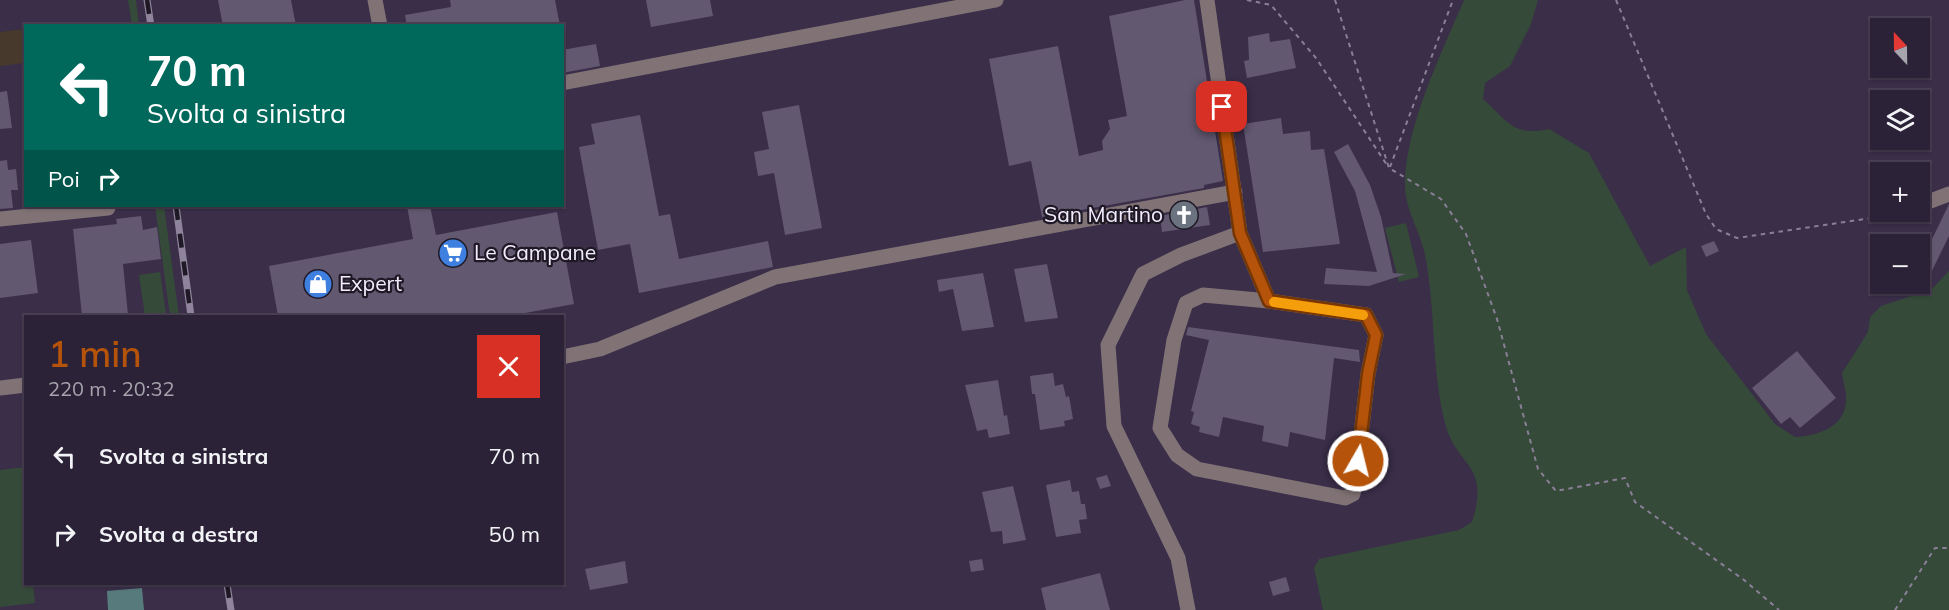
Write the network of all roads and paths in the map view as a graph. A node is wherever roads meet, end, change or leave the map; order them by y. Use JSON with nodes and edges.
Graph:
{"nodes":[{"id":1,"x":375,"y":0,"type":"edge"},
{"id":2,"x":996,"y":0,"type":"edge"},
{"id":3,"x":1207,"y":0,"type":"edge"},
{"id":4,"x":1247,"y":0,"type":"edge"},
{"id":5,"x":1335,"y":0,"type":"edge"},
{"id":6,"x":1453,"y":0,"type":"edge"},
{"id":7,"x":1616,"y":0,"type":"edge"},
{"id":8,"x":380,"y":24,"type":"edge"},
{"id":9,"x":564,"y":83,"type":"edge"},
{"id":10,"x":1389,"y":168,"type":"junction"},
{"id":11,"x":1235,"y":192,"type":"junction"},
{"id":12,"x":1949,"y":194,"type":"edge"},
{"id":13,"x":1930,"y":201,"type":"edge"},
{"id":14,"x":108,"y":208,"type":"dead end"},
{"id":15,"x":1870,"y":218,"type":"edge"},
{"id":16,"x":0,"y":219,"type":"edge"},
{"id":17,"x":1240,"y":233,"type":"junction"},
{"id":18,"x":1269,"y":301,"type":"junction"},
{"id":19,"x":564,"y":357,"type":"edge"},
{"id":20,"x":24,"y":385,"type":"edge"},
{"id":21,"x":0,"y":388,"type":"edge"},
{"id":22,"x":1949,"y":548,"type":"edge"},
{"id":23,"x":1188,"y":610,"type":"edge"},
{"id":24,"x":1779,"y":610,"type":"edge"},
{"id":25,"x":1895,"y":610,"type":"edge"}],
"edges":[{"from":1,"to":8,"type":"street"},
{"from":2,"to":9,"type":"street"},
{"from":3,"to":11,"type":"street"},
{"from":4,"to":10,"type":"path"},
{"from":5,"to":10,"type":"path"},
{"from":6,"to":10,"type":"path"},
{"from":7,"to":15,"type":"path"},
{"from":10,"to":24,"type":"path"},
{"from":11,"to":17,"type":"street"},
{"from":11,"to":19,"type":"street"},
{"from":12,"to":13,"type":"street"},
{"from":14,"to":16,"type":"street"},
{"from":17,"to":18,"type":"street"},
{"from":17,"to":23,"type":"street"},
{"from":18,"to":18,"type":"street"},
{"from":20,"to":21,"type":"street"},
{"from":22,"to":25,"type":"path"}]}
